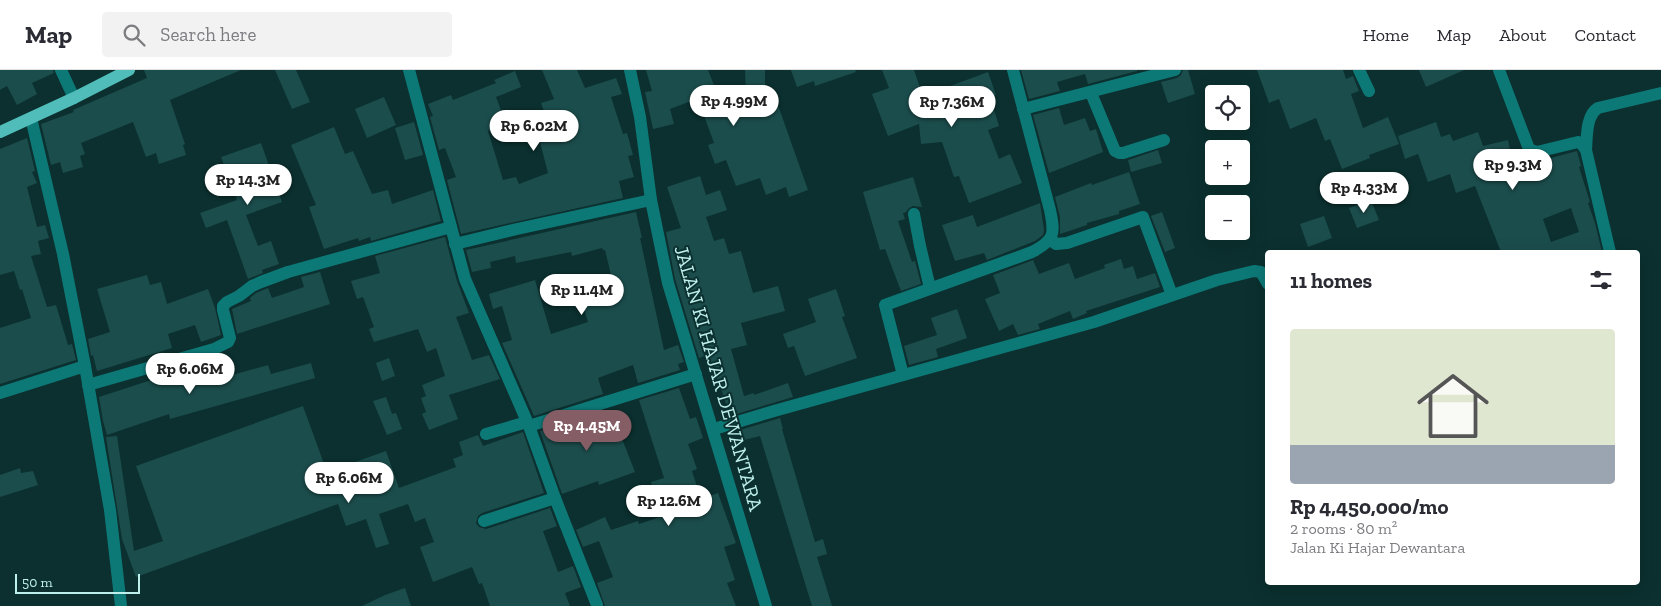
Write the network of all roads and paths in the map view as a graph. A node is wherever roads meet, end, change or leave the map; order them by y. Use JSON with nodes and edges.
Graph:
{"nodes":[{"id":1,"x":61,"y":70,"type":"edge"},
{"id":2,"x":129,"y":70,"type":"edge"},
{"id":3,"x":409,"y":70,"type":"edge"},
{"id":4,"x":630,"y":70,"type":"edge"},
{"id":5,"x":1013,"y":70,"type":"edge"},
{"id":6,"x":1175,"y":70,"type":"edge"},
{"id":7,"x":1359,"y":70,"type":"edge"},
{"id":8,"x":1499,"y":70,"type":"edge"},
{"id":9,"x":1369,"y":91,"type":"dead end"},
{"id":10,"x":1090,"y":93,"type":"junction"},
{"id":11,"x":1661,"y":93,"type":"edge"},
{"id":12,"x":74,"y":98,"type":"junction"},
{"id":13,"x":1023,"y":109,"type":"junction"},
{"id":14,"x":31,"y":118,"type":"junction"},
{"id":15,"x":0,"y":132,"type":"edge"},
{"id":16,"x":1164,"y":140,"type":"dead end"},
{"id":17,"x":1586,"y":150,"type":"junction"},
{"id":18,"x":651,"y":200,"type":"junction"},
{"id":19,"x":914,"y":214,"type":"dead end"},
{"id":20,"x":451,"y":227,"type":"junction"},
{"id":21,"x":1051,"y":240,"type":"junction"},
{"id":22,"x":456,"y":244,"type":"junction"},
{"id":23,"x":1610,"y":250,"type":"edge"},
{"id":24,"x":1265,"y":279,"type":"edge"},
{"id":25,"x":930,"y":288,"type":"junction"},
{"id":26,"x":1172,"y":295,"type":"junction"},
{"id":27,"x":85,"y":366,"type":"junction"},
{"id":28,"x":696,"y":374,"type":"junction"},
{"id":29,"x":903,"y":375,"type":"junction"},
{"id":30,"x":88,"y":385,"type":"junction"},
{"id":31,"x":0,"y":393,"type":"edge"},
{"id":32,"x":528,"y":424,"type":"junction"},
{"id":33,"x":714,"y":429,"type":"junction"},
{"id":34,"x":486,"y":434,"type":"dead end"},
{"id":35,"x":554,"y":498,"type":"junction"},
{"id":36,"x":484,"y":521,"type":"dead end"},
{"id":37,"x":597,"y":605,"type":"edge"},
{"id":38,"x":121,"y":606,"type":"edge"},
{"id":39,"x":766,"y":606,"type":"edge"}],
"edges":[{"from":1,"to":12,"type":"street"},
{"from":2,"to":12,"type":"main road"},
{"from":3,"to":20,"type":"street"},
{"from":4,"to":18,"type":"street","name":"JALAN KI HAJAR DEWANTARA"},
{"from":5,"to":13,"type":"street"},
{"from":6,"to":10,"type":"street"},
{"from":7,"to":9,"type":"street"},
{"from":8,"to":17,"type":"street"},
{"from":10,"to":13,"type":"street"},
{"from":10,"to":16,"type":"street"},
{"from":11,"to":17,"type":"street"},
{"from":12,"to":14,"type":"main road"},
{"from":13,"to":21,"type":"street"},
{"from":14,"to":15,"type":"main road"},
{"from":14,"to":27,"type":"street"},
{"from":17,"to":23,"type":"street"},
{"from":18,"to":22,"type":"street"},
{"from":18,"to":28,"type":"street","name":"JALAN KI HAJAR DEWANTARA"},
{"from":19,"to":25,"type":"street"},
{"from":20,"to":22,"type":"street"},
{"from":20,"to":30,"type":"street"},
{"from":21,"to":25,"type":"street"},
{"from":21,"to":26,"type":"street"},
{"from":22,"to":32,"type":"street"},
{"from":24,"to":26,"type":"street"},
{"from":25,"to":29,"type":"street"},
{"from":26,"to":29,"type":"street"},
{"from":27,"to":30,"type":"street"},
{"from":27,"to":31,"type":"street"},
{"from":28,"to":32,"type":"street"},
{"from":28,"to":33,"type":"street","name":"JALAN KI HAJAR DEWANTARA"},
{"from":29,"to":33,"type":"street"},
{"from":30,"to":38,"type":"street"},
{"from":32,"to":34,"type":"street"},
{"from":32,"to":35,"type":"street"},
{"from":33,"to":39,"type":"street","name":"JALAN KI HAJAR DEWANTARA"},
{"from":35,"to":36,"type":"street"},
{"from":35,"to":37,"type":"street"}]}
